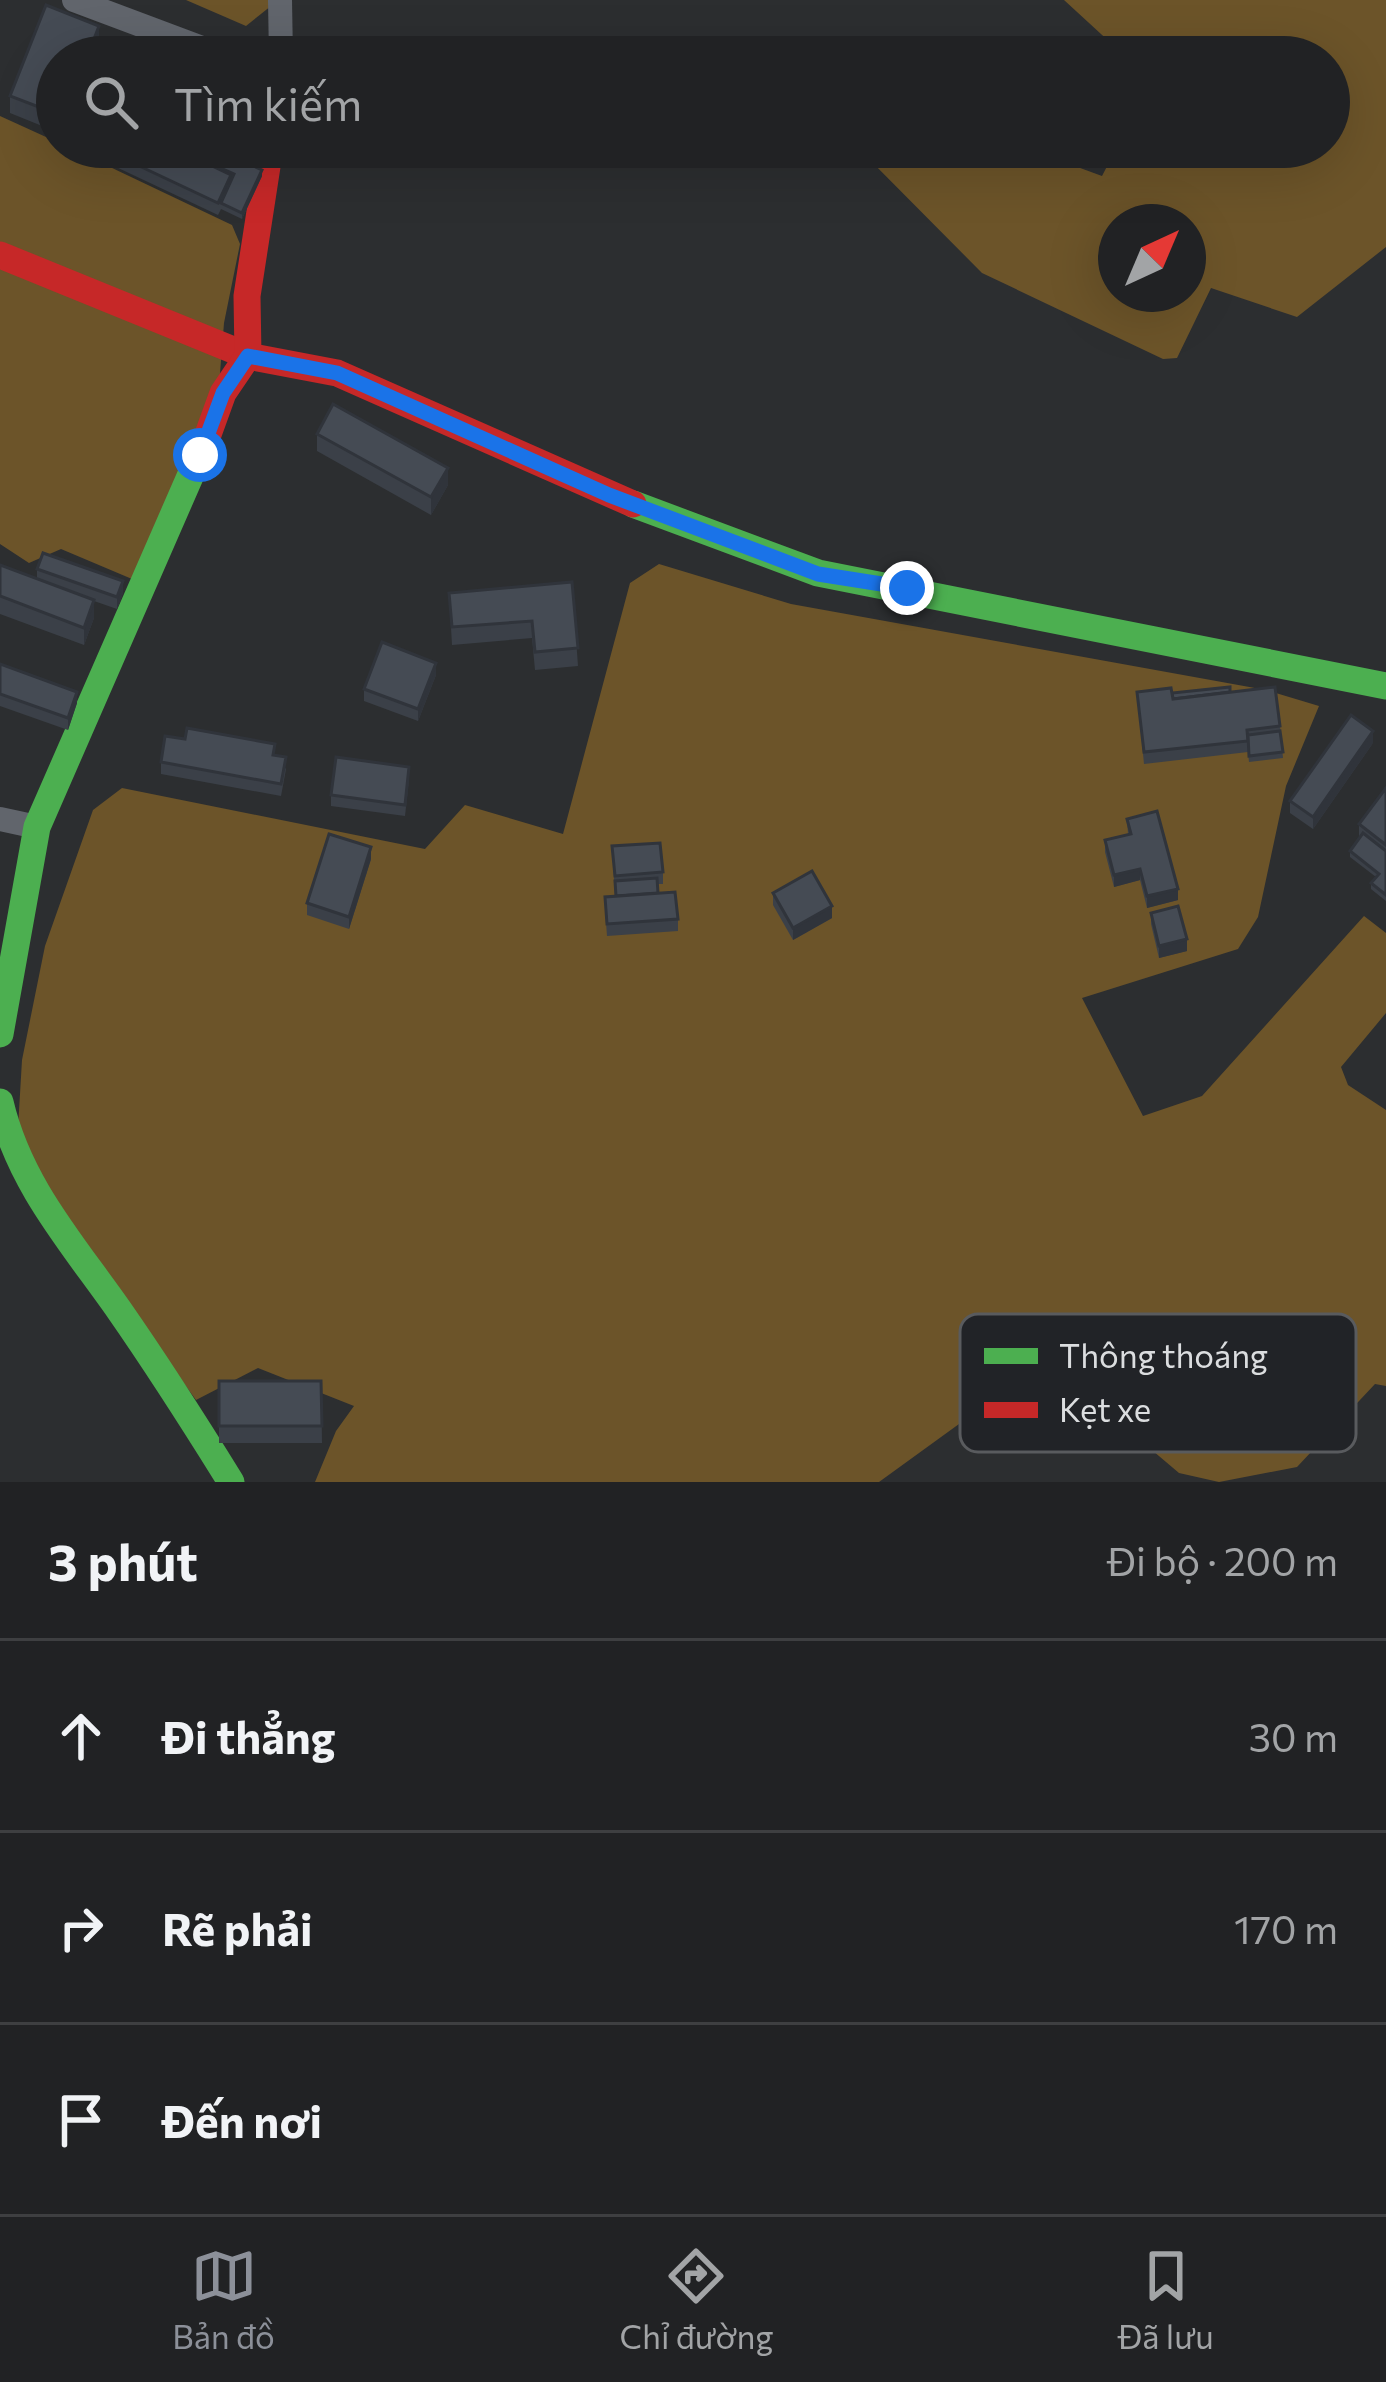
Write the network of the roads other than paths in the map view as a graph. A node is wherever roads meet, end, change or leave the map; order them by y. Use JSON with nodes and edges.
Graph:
{"nodes":[{"id":1,"x":74,"y":0,"type":"edge"},
{"id":2,"x":280,"y":0,"type":"edge"},
{"id":3,"x":170,"y":36,"type":"edge"},
{"id":4,"x":281,"y":36,"type":"edge"},
{"id":5,"x":267,"y":168,"type":"edge"},
{"id":6,"x":0,"y":255,"type":"edge"},
{"id":7,"x":248,"y":356,"type":"junction"},
{"id":8,"x":1386,"y":686,"type":"edge"},
{"id":9,"x":0,"y":818,"type":"edge"},
{"id":10,"x":37,"y":827,"type":"junction"},
{"id":11,"x":0,"y":1034,"type":"edge"},
{"id":12,"x":0,"y":1102,"type":"edge"},
{"id":13,"x":231,"y":1482,"type":"edge"}],
"edges":[{"from":1,"to":3,"type":"street"},
{"from":2,"to":4,"type":"street"},
{"from":5,"to":7,"type":"street"},
{"from":6,"to":7,"type":"street"},
{"from":7,"to":8,"type":"street"},
{"from":7,"to":10,"type":"street"},
{"from":9,"to":10,"type":"street"},
{"from":10,"to":11,"type":"street"},
{"from":12,"to":13,"type":"street"}]}
